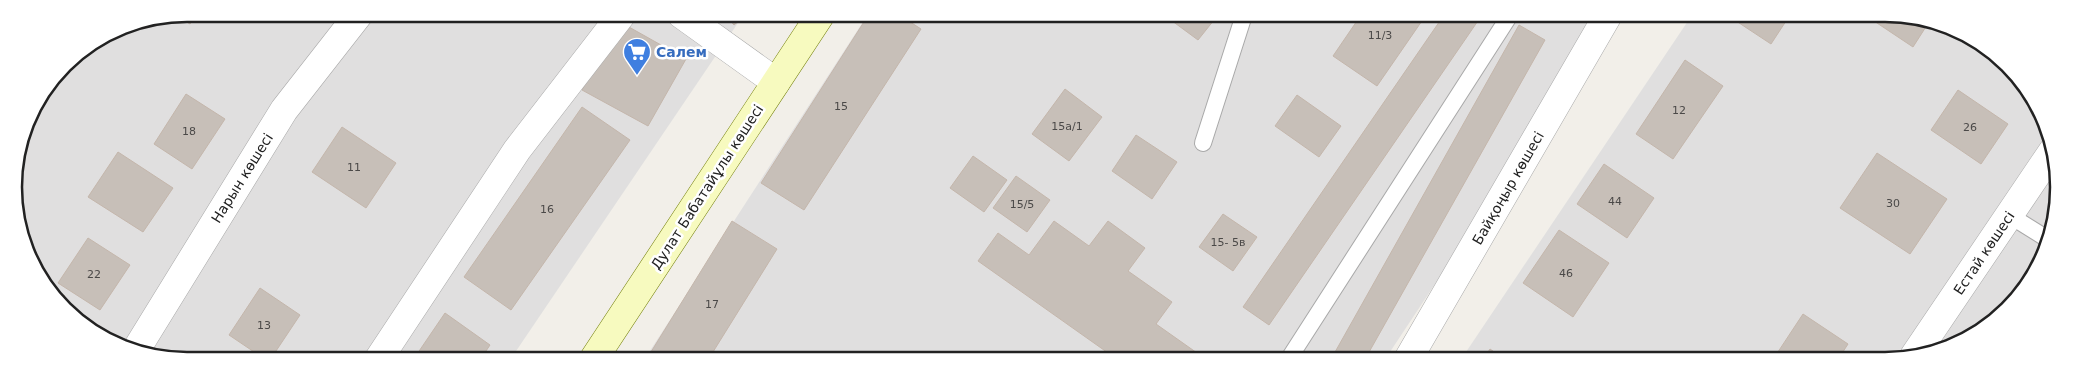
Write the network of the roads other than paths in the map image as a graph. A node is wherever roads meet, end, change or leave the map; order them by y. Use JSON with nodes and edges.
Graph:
{"nodes":[{"id":1,"x":353,"y":22,"type":"edge"},
{"id":2,"x":616,"y":22,"type":"edge"},
{"id":3,"x":693,"y":22,"type":"edge"},
{"id":4,"x":815,"y":22,"type":"edge"},
{"id":5,"x":1242,"y":23,"type":"edge"},
{"id":6,"x":1505,"y":23,"type":"edge"},
{"id":7,"x":1600,"y":23,"type":"edge"},
{"id":8,"x":776,"y":82,"type":"junction"},
{"id":9,"x":1202,"y":143,"type":"dead end"},
{"id":10,"x":2048,"y":158,"type":"edge"},
{"id":11,"x":2009,"y":215,"type":"junction"},
{"id":12,"x":2043,"y":236,"type":"edge"},
{"id":13,"x":139,"y":345,"type":"edge"},
{"id":14,"x":1919,"y":349,"type":"edge"},
{"id":15,"x":383,"y":352,"type":"edge"},
{"id":16,"x":598,"y":352,"type":"edge"},
{"id":17,"x":1293,"y":352,"type":"edge"},
{"id":18,"x":1412,"y":352,"type":"edge"}],
"edges":[{"from":1,"to":13,"type":"street","name":"Нарын көшесі"},
{"from":2,"to":15,"type":"street"},
{"from":3,"to":8,"type":"street"},
{"from":4,"to":8,"type":"street","name":"Дулат Бабатайұлы көшесі"},
{"from":5,"to":9,"type":"lane"},
{"from":6,"to":17,"type":"lane"},
{"from":7,"to":18,"type":"street","name":"Байқоңыр көшесі"},
{"from":8,"to":16,"type":"street","name":"Дулат Бабатайұлы көшесі"},
{"from":10,"to":11,"type":"street","name":"Естай көшесі"},
{"from":11,"to":12,"type":"lane"},
{"from":11,"to":14,"type":"street","name":"Естай көшесі"}]}
